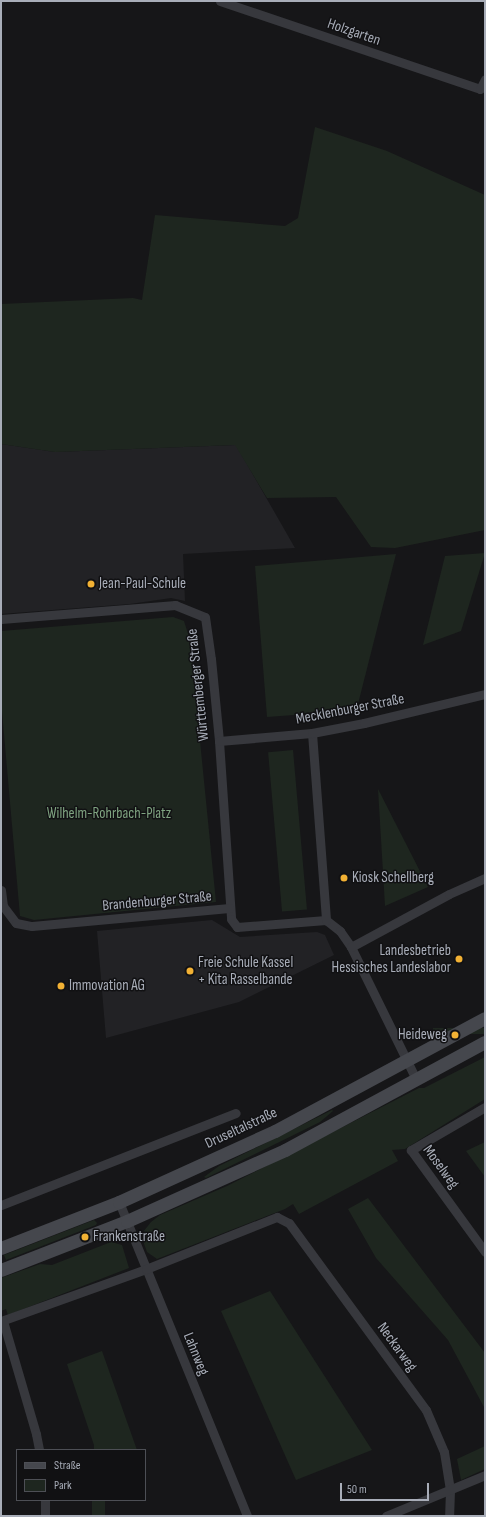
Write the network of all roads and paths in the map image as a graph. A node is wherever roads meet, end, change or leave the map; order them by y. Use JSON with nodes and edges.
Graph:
{"nodes":[{"id":1,"x":220,"y":1,"type":"edge"},
{"id":2,"x":485,"y":79,"type":"edge"},
{"id":3,"x":483,"y":90,"type":"edge"},
{"id":4,"x":1,"y":619,"type":"edge"},
{"id":5,"x":485,"y":694,"type":"edge"},
{"id":6,"x":312,"y":733,"type":"junction"},
{"id":7,"x":219,"y":741,"type":"junction"},
{"id":8,"x":485,"y":878,"type":"edge"},
{"id":9,"x":1,"y":890,"type":"edge"},
{"id":10,"x":229,"y":908,"type":"junction"},
{"id":11,"x":326,"y":920,"type":"junction"},
{"id":12,"x":351,"y":947,"type":"junction"},
{"id":13,"x":485,"y":1018,"type":"edge"},
{"id":14,"x":485,"y":1042,"type":"edge"},
{"id":15,"x":407,"y":1061,"type":"junction"},
{"id":16,"x":416,"y":1079,"type":"junction"},
{"id":17,"x":485,"y":1107,"type":"edge"},
{"id":18,"x":236,"y":1113,"type":"dead end"},
{"id":19,"x":119,"y":1202,"type":"junction"},
{"id":20,"x":1,"y":1205,"type":"edge"},
{"id":21,"x":127,"y":1221,"type":"junction"},
{"id":22,"x":1,"y":1248,"type":"edge"},
{"id":23,"x":485,"y":1252,"type":"edge"},
{"id":24,"x":146,"y":1269,"type":"junction"},
{"id":25,"x":1,"y":1270,"type":"edge"},
{"id":26,"x":2,"y":1321,"type":"edge"},
{"id":27,"x":39,"y":1449,"type":"edge"},
{"id":28,"x":485,"y":1475,"type":"edge"},
{"id":29,"x":450,"y":1490,"type":"junction"},
{"id":30,"x":45,"y":1501,"type":"edge"},
{"id":31,"x":45,"y":1516,"type":"edge"},
{"id":32,"x":247,"y":1516,"type":"edge"},
{"id":33,"x":386,"y":1516,"type":"edge"},
{"id":34,"x":449,"y":1516,"type":"edge"}],
"edges":[{"from":1,"to":3,"type":"street","name":"Holzgarten"},
{"from":2,"to":3,"type":"street","name":"Holzgarten"},
{"from":4,"to":7,"type":"street","name":"Württemberger Straße"},
{"from":5,"to":6,"type":"street","name":"Mecklenburger Straße"},
{"from":6,"to":7,"type":"street","name":"Mecklenburger Straße"},
{"from":6,"to":11,"type":"street"},
{"from":7,"to":10,"type":"street","name":"Württemberger Straße"},
{"from":8,"to":12,"type":"street"},
{"from":9,"to":10,"type":"street","name":"Brandenburger Straße"},
{"from":10,"to":11,"type":"street","name":"Brandenburger Straße"},
{"from":11,"to":12,"type":"street"},
{"from":12,"to":15,"type":"street"},
{"from":13,"to":15,"type":"main road","name":"Druseltalstraße"},
{"from":14,"to":16,"type":"main road"},
{"from":15,"to":16,"type":"street"},
{"from":15,"to":19,"type":"main road","name":"Druseltalstraße"},
{"from":16,"to":21,"type":"main road"},
{"from":17,"to":23,"type":"street","name":"Moselweg"},
{"from":18,"to":20,"type":"street","name":"Druseltalstraße"},
{"from":19,"to":21,"type":"street","name":"Lahnweg"},
{"from":19,"to":22,"type":"main road","name":"Druseltalstraße"},
{"from":21,"to":24,"type":"street","name":"Lahnweg"},
{"from":21,"to":25,"type":"main road"},
{"from":24,"to":26,"type":"street"},
{"from":24,"to":29,"type":"street","name":"Neckarweg"},
{"from":24,"to":32,"type":"street","name":"Lahnweg"},
{"from":26,"to":27,"type":"street"},
{"from":28,"to":29,"type":"street"},
{"from":29,"to":33,"type":"street"},
{"from":29,"to":34,"type":"street","name":"Neckarweg"},
{"from":30,"to":31,"type":"street"}]}
